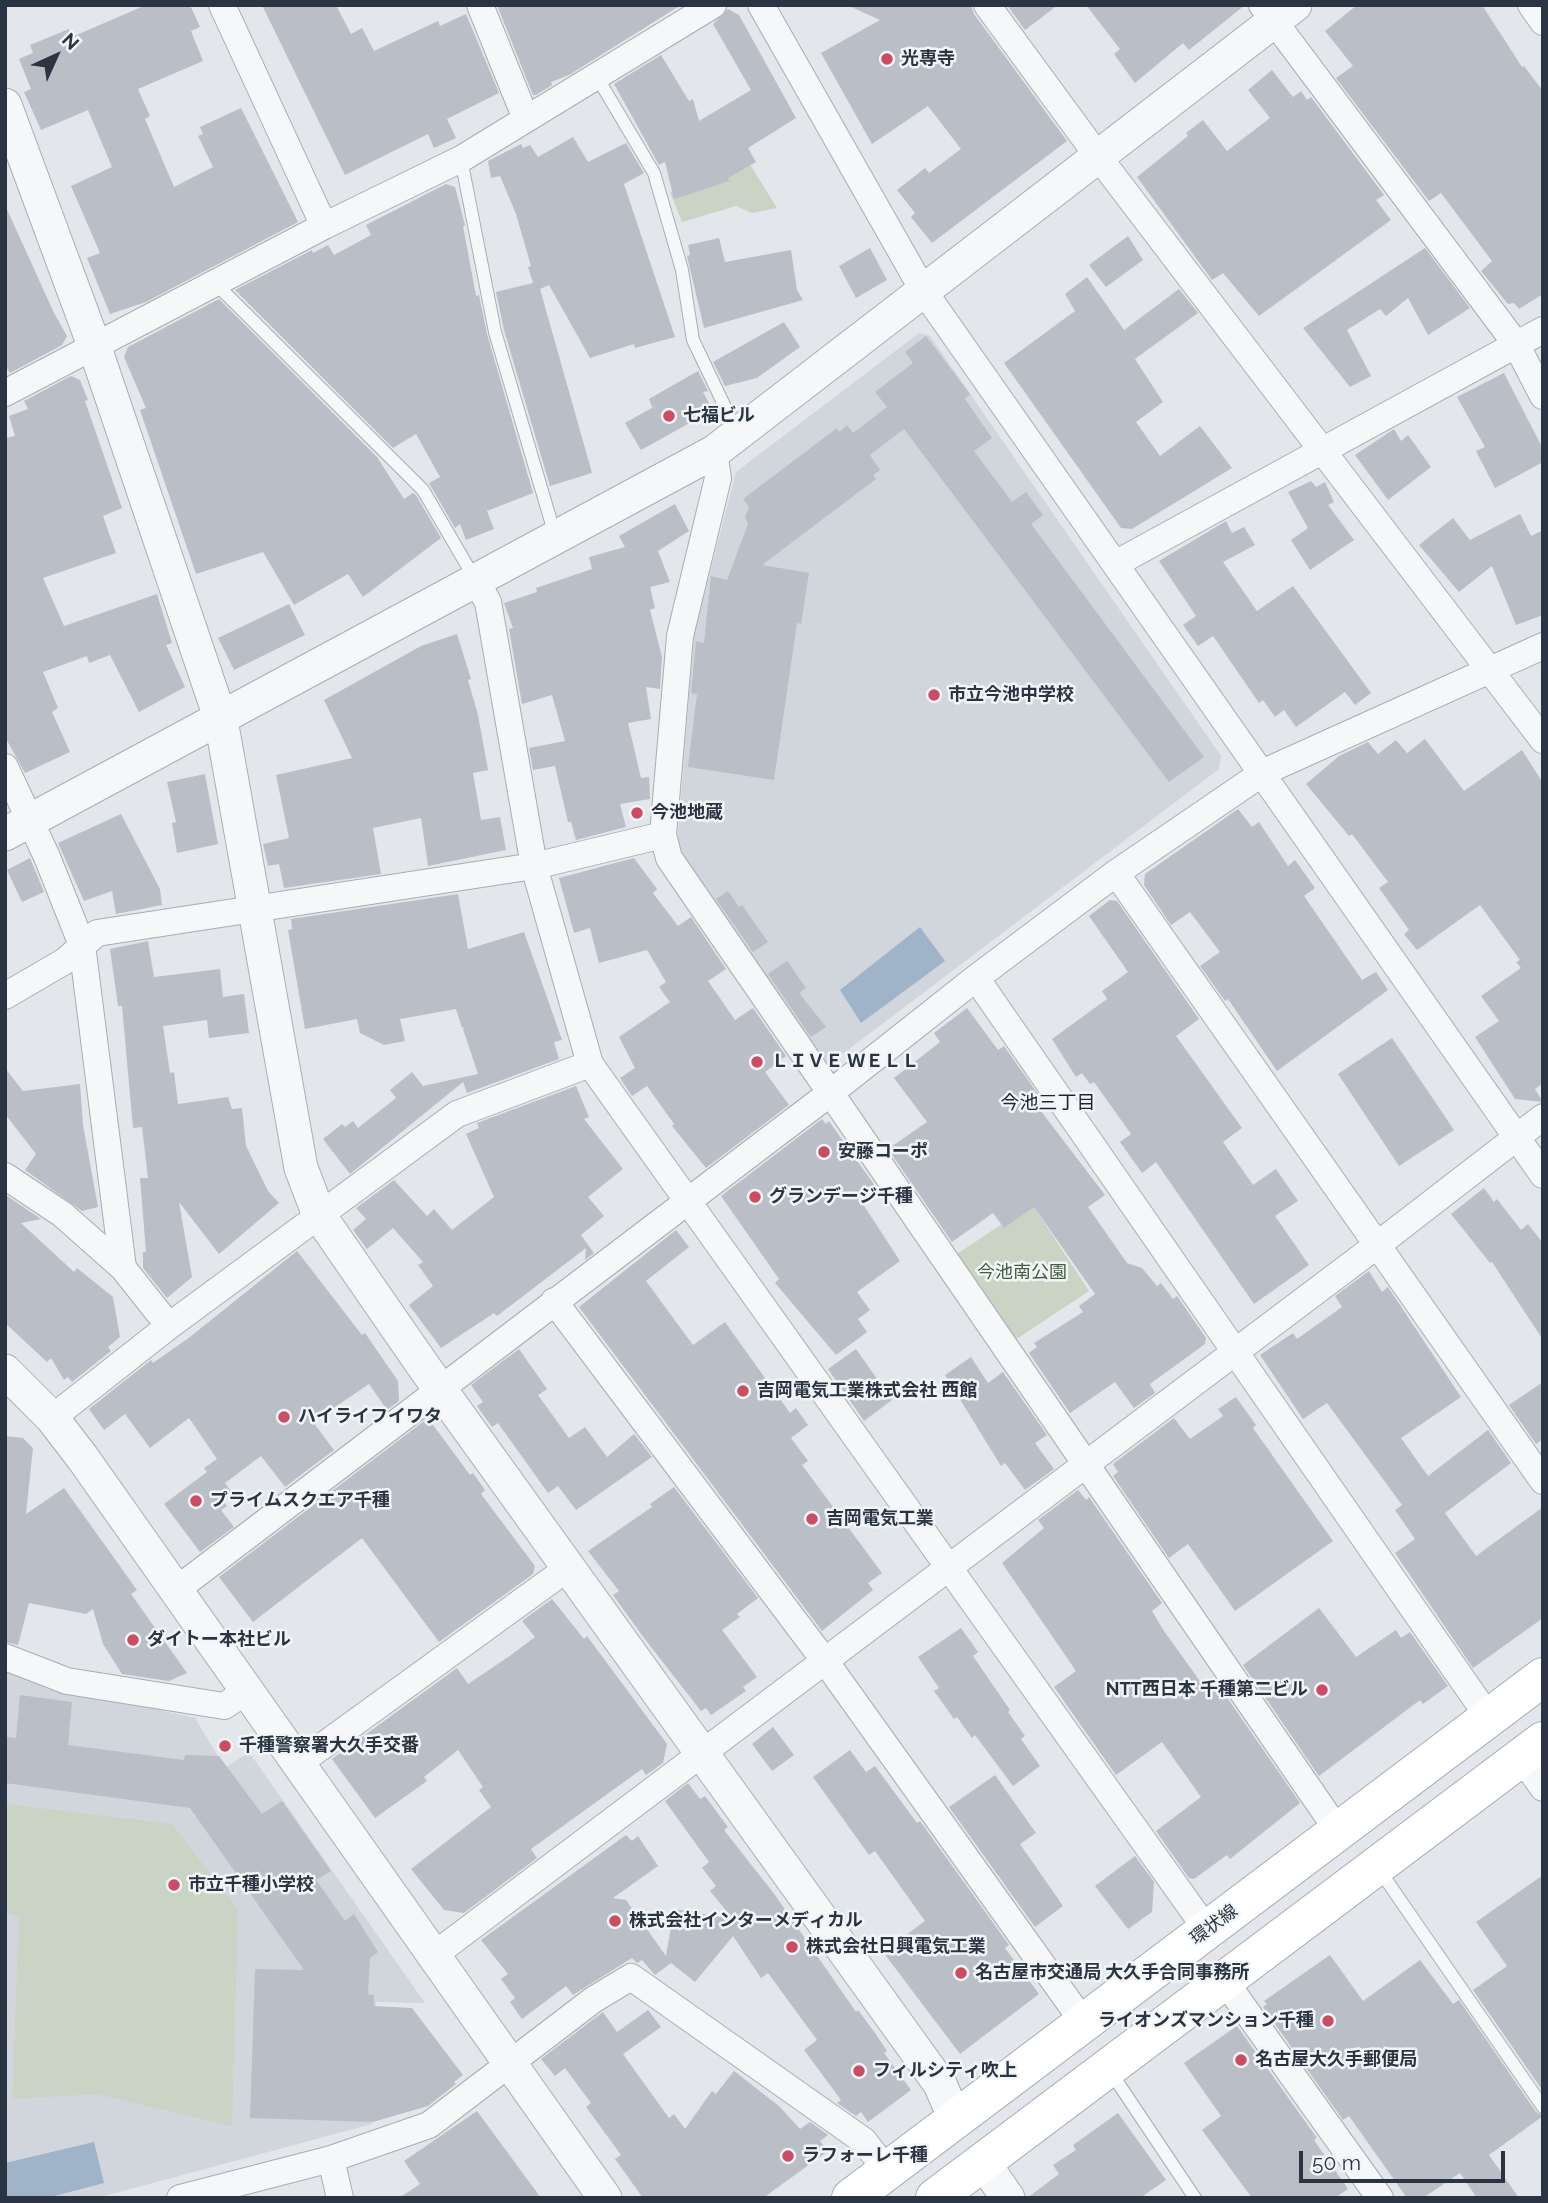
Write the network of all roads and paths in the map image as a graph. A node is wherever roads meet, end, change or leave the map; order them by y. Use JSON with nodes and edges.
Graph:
{"nodes":[{"id":1,"x":222,"y":5,"type":"edge"},
{"id":2,"x":480,"y":5,"type":"edge"},
{"id":3,"x":713,"y":5,"type":"edge"},
{"id":4,"x":761,"y":5,"type":"edge"},
{"id":5,"x":986,"y":5,"type":"edge"},
{"id":6,"x":1531,"y":5,"type":"edge"},
{"id":7,"x":1277,"y":10,"type":"edge"},
{"id":8,"x":1543,"y":22,"type":"edge"},
{"id":9,"x":597,"y":77,"type":"junction"},
{"id":10,"x":5,"y":106,"type":"edge"},
{"id":11,"x":526,"y":119,"type":"junction"},
{"id":12,"x":1097,"y":155,"type":"junction"},
{"id":13,"x":461,"y":159,"type":"junction"},
{"id":14,"x":324,"y":226,"type":"junction"},
{"id":15,"x":216,"y":284,"type":"junction"},
{"id":16,"x":923,"y":290,"type":"junction"},
{"id":17,"x":1543,"y":330,"type":"edge"},
{"id":18,"x":1516,"y":344,"type":"junction"},
{"id":19,"x":95,"y":348,"type":"junction"},
{"id":20,"x":5,"y":393,"type":"edge"},
{"id":21,"x":1543,"y":396,"type":"edge"},
{"id":22,"x":726,"y":443,"type":"junction"},
{"id":23,"x":1324,"y":452,"type":"junction"},
{"id":24,"x":555,"y":535,"type":"junction"},
{"id":25,"x":1115,"y":564,"type":"junction"},
{"id":26,"x":476,"y":581,"type":"junction"},
{"id":27,"x":1543,"y":646,"type":"edge"},
{"id":28,"x":1490,"y":668,"type":"junction"},
{"id":29,"x":221,"y":720,"type":"junction"},
{"id":30,"x":1543,"y":740,"type":"edge"},
{"id":31,"x":5,"y":767,"type":"edge"},
{"id":32,"x":1264,"y":772,"type":"junction"},
{"id":33,"x":17,"y":828,"type":"edge"},
{"id":34,"x":663,"y":835,"type":"junction"},
{"id":35,"x":534,"y":866,"type":"junction"},
{"id":36,"x":1116,"y":873,"type":"junction"},
{"id":37,"x":255,"y":909,"type":"junction"},
{"id":38,"x":82,"y":945,"type":"junction"},
{"id":39,"x":976,"y":978,"type":"junction"},
{"id":40,"x":5,"y":996,"type":"edge"},
{"id":41,"x":590,"y":1064,"type":"junction"},
{"id":42,"x":829,"y":1094,"type":"junction"},
{"id":43,"x":1543,"y":1117,"type":"edge"},
{"id":44,"x":1516,"y":1136,"type":"junction"},
{"id":45,"x":1543,"y":1175,"type":"edge"},
{"id":46,"x":5,"y":1176,"type":"edge"},
{"id":47,"x":687,"y":1200,"type":"junction"},
{"id":48,"x":319,"y":1215,"type":"junction"},
{"id":49,"x":1376,"y":1246,"type":"junction"},
{"id":50,"x":123,"y":1268,"type":"junction"},
{"id":51,"x":554,"y":1301,"type":"junction"},
{"id":52,"x":169,"y":1325,"type":"junction"},
{"id":53,"x":1234,"y":1351,"type":"junction"},
{"id":54,"x":5,"y":1371,"type":"edge"},
{"id":55,"x":440,"y":1388,"type":"junction"},
{"id":56,"x":52,"y":1418,"type":"junction"},
{"id":57,"x":1086,"y":1463,"type":"junction"},
{"id":58,"x":1543,"y":1481,"type":"edge"},
{"id":59,"x":568,"y":1568,"type":"junction"},
{"id":60,"x":948,"y":1569,"type":"junction"},
{"id":61,"x":176,"y":1590,"type":"junction"},
{"id":62,"x":5,"y":1657,"type":"edge"},
{"id":63,"x":822,"y":1661,"type":"junction"},
{"id":64,"x":1543,"y":1677,"type":"edge"},
{"id":65,"x":247,"y":1691,"type":"junction"},
{"id":66,"x":1489,"y":1718,"type":"junction"},
{"id":67,"x":1532,"y":1749,"type":"edge"},
{"id":68,"x":703,"y":1752,"type":"junction"},
{"id":69,"x":299,"y":1763,"type":"junction"},
{"id":70,"x":1543,"y":1788,"type":"edge"},
{"id":71,"x":1338,"y":1831,"type":"junction"},
{"id":72,"x":1377,"y":1866,"type":"junction"},
{"id":73,"x":1207,"y":1930,"type":"junction"},
{"id":74,"x":434,"y":1955,"type":"junction"},
{"id":75,"x":1224,"y":1980,"type":"junction"},
{"id":76,"x":1084,"y":2023,"type":"junction"},
{"id":77,"x":511,"y":2063,"type":"junction"},
{"id":78,"x":1107,"y":2068,"type":"junction"},
{"id":79,"x":1543,"y":2106,"type":"edge"},
{"id":80,"x":956,"y":2119,"type":"junction"},
{"id":81,"x":331,"y":2158,"type":"junction"},
{"id":82,"x":983,"y":2162,"type":"junction"},
{"id":83,"x":887,"y":2171,"type":"junction"},
{"id":84,"x":180,"y":2198,"type":"edge"},
{"id":85,"x":340,"y":2198,"type":"edge"},
{"id":86,"x":605,"y":2198,"type":"edge"},
{"id":87,"x":851,"y":2198,"type":"edge"},
{"id":88,"x":935,"y":2198,"type":"edge"},
{"id":89,"x":1008,"y":2198,"type":"edge"},
{"id":90,"x":1195,"y":2198,"type":"edge"},
{"id":91,"x":1380,"y":2198,"type":"edge"}],
"edges":[{"from":1,"to":14,"type":"street"},
{"from":2,"to":11,"type":"street"},
{"from":3,"to":9,"type":"street"},
{"from":4,"to":16,"type":"street"},
{"from":5,"to":12,"type":"street"},
{"from":6,"to":8,"type":"street"},
{"from":7,"to":12,"type":"street"},
{"from":7,"to":18,"type":"street"},
{"from":9,"to":11,"type":"street"},
{"from":9,"to":22,"type":"lane"},
{"from":10,"to":19,"type":"street"},
{"from":11,"to":13,"type":"street"},
{"from":12,"to":16,"type":"street"},
{"from":12,"to":23,"type":"street"},
{"from":13,"to":14,"type":"street"},
{"from":13,"to":24,"type":"lane"},
{"from":14,"to":15,"type":"street"},
{"from":15,"to":19,"type":"street"},
{"from":15,"to":26,"type":"lane"},
{"from":16,"to":22,"type":"street"},
{"from":16,"to":25,"type":"street"},
{"from":17,"to":18,"type":"street"},
{"from":18,"to":21,"type":"street"},
{"from":18,"to":23,"type":"street"},
{"from":19,"to":20,"type":"street"},
{"from":19,"to":29,"type":"street"},
{"from":22,"to":24,"type":"street"},
{"from":22,"to":34,"type":"street"},
{"from":23,"to":25,"type":"street"},
{"from":23,"to":28,"type":"street"},
{"from":24,"to":26,"type":"street"},
{"from":25,"to":32,"type":"street"},
{"from":26,"to":29,"type":"street"},
{"from":26,"to":35,"type":"street"},
{"from":27,"to":28,"type":"street"},
{"from":28,"to":30,"type":"street"},
{"from":28,"to":32,"type":"street"},
{"from":29,"to":33,"type":"street"},
{"from":29,"to":37,"type":"street"},
{"from":31,"to":33,"type":"street"},
{"from":32,"to":36,"type":"street"},
{"from":32,"to":44,"type":"street"},
{"from":33,"to":38,"type":"street"},
{"from":34,"to":35,"type":"street"},
{"from":34,"to":42,"type":"street"},
{"from":35,"to":37,"type":"street"},
{"from":35,"to":41,"type":"street"},
{"from":36,"to":39,"type":"street"},
{"from":36,"to":49,"type":"street"},
{"from":37,"to":38,"type":"street"},
{"from":37,"to":48,"type":"street"},
{"from":38,"to":40,"type":"street"},
{"from":38,"to":50,"type":"street"},
{"from":39,"to":42,"type":"street"},
{"from":39,"to":53,"type":"street"},
{"from":41,"to":47,"type":"street"},
{"from":41,"to":48,"type":"street"},
{"from":42,"to":47,"type":"street"},
{"from":42,"to":57,"type":"street"},
{"from":43,"to":44,"type":"street"},
{"from":44,"to":45,"type":"street"},
{"from":44,"to":49,"type":"street"},
{"from":46,"to":50,"type":"street"},
{"from":47,"to":51,"type":"street"},
{"from":47,"to":60,"type":"street"},
{"from":48,"to":52,"type":"street"},
{"from":48,"to":55,"type":"street"},
{"from":49,"to":53,"type":"street"},
{"from":49,"to":58,"type":"street"},
{"from":50,"to":52,"type":"street"},
{"from":51,"to":55,"type":"street"},
{"from":51,"to":63,"type":"street"},
{"from":52,"to":56,"type":"street"},
{"from":53,"to":57,"type":"street"},
{"from":53,"to":66,"type":"street"},
{"from":54,"to":56,"type":"street"},
{"from":55,"to":59,"type":"street"},
{"from":55,"to":61,"type":"street"},
{"from":56,"to":61,"type":"street"},
{"from":57,"to":60,"type":"street"},
{"from":57,"to":71,"type":"street"},
{"from":59,"to":68,"type":"street"},
{"from":59,"to":69,"type":"street"},
{"from":60,"to":63,"type":"street"},
{"from":60,"to":73,"type":"street"},
{"from":61,"to":65,"type":"street"},
{"from":62,"to":65,"type":"street"},
{"from":63,"to":68,"type":"street"},
{"from":63,"to":76,"type":"street"},
{"from":64,"to":66,"type":"main road","name":"環状線"},
{"from":65,"to":69,"type":"street"},
{"from":66,"to":71,"type":"main road","name":"環状線"},
{"from":67,"to":70,"type":"street"},
{"from":67,"to":72,"type":"main road"},
{"from":68,"to":74,"type":"street"},
{"from":68,"to":80,"type":"street"},
{"from":69,"to":74,"type":"street"},
{"from":71,"to":73,"type":"main road","name":"環状線"},
{"from":72,"to":75,"type":"main road"},
{"from":72,"to":79,"type":"lane"},
{"from":73,"to":76,"type":"main road","name":"環状線"},
{"from":74,"to":77,"type":"street"},
{"from":75,"to":78,"type":"main road"},
{"from":75,"to":91,"type":"street"},
{"from":76,"to":80,"type":"main road","name":"環状線"},
{"from":77,"to":81,"type":"street"},
{"from":77,"to":83,"type":"street"},
{"from":77,"to":86,"type":"street"},
{"from":78,"to":82,"type":"main road"},
{"from":78,"to":90,"type":"lane"},
{"from":80,"to":83,"type":"main road","name":"環状線"},
{"from":81,"to":84,"type":"street"},
{"from":81,"to":85,"type":"street"},
{"from":82,"to":88,"type":"main road"},
{"from":82,"to":89,"type":"street"},
{"from":83,"to":87,"type":"main road","name":"環状線"}]}
